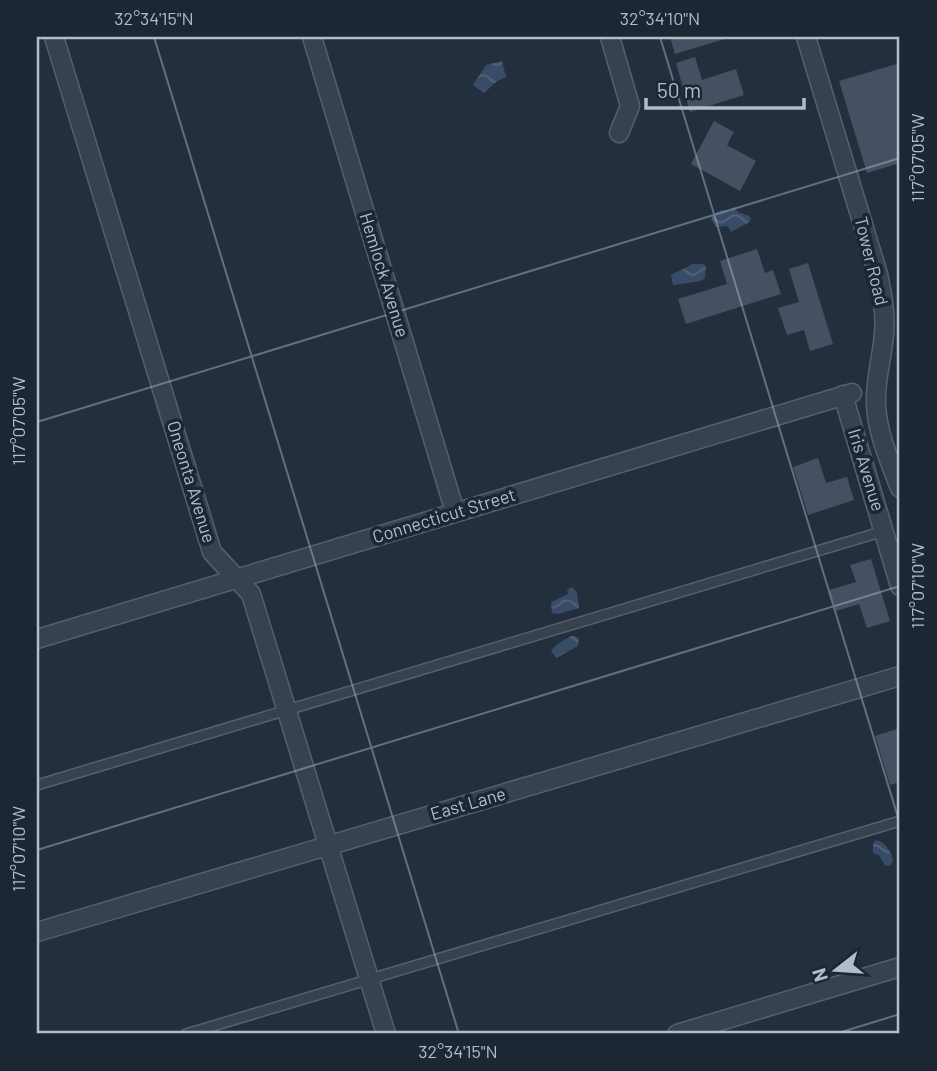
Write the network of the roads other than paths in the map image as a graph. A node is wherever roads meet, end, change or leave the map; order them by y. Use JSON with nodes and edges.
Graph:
{"nodes":[{"id":1,"x":54,"y":37,"type":"edge"},
{"id":2,"x":312,"y":37,"type":"edge"},
{"id":3,"x":610,"y":37,"type":"edge"},
{"id":4,"x":806,"y":37,"type":"edge"},
{"id":5,"x":619,"y":133,"type":"dead end"},
{"id":6,"x":848,"y":394,"type":"joint"},
{"id":7,"x":900,"y":488,"type":"edge"},
{"id":8,"x":455,"y":512,"type":"junction"},
{"id":9,"x":884,"y":531,"type":"junction"},
{"id":10,"x":236,"y":579,"type":"junction"},
{"id":11,"x":900,"y":586,"type":"edge"},
{"id":12,"x":37,"y":639,"type":"edge"},
{"id":13,"x":900,"y":676,"type":"edge"},
{"id":14,"x":287,"y":710,"type":"junction"},
{"id":15,"x":37,"y":785,"type":"edge"},
{"id":16,"x":900,"y":821,"type":"edge"},
{"id":17,"x":328,"y":846,"type":"junction"},
{"id":18,"x":37,"y":932,"type":"edge"},
{"id":19,"x":900,"y":967,"type":"edge"},
{"id":20,"x":369,"y":980,"type":"junction"},
{"id":21,"x":186,"y":1034,"type":"edge"},
{"id":22,"x":386,"y":1034,"type":"edge"},
{"id":23,"x":677,"y":1034,"type":"edge"}],
"edges":[{"from":1,"to":10,"type":"street","name":"Oneonta Avenue"},
{"from":2,"to":8,"type":"street","name":"Hemlock Avenue"},
{"from":3,"to":5,"type":"street"},
{"from":4,"to":7,"type":"street","name":"Tower Road"},
{"from":6,"to":8,"type":"street","name":"Connecticut Street"},
{"from":6,"to":9,"type":"street","name":"Iris Avenue"},
{"from":8,"to":10,"type":"street","name":"Connecticut Street"},
{"from":9,"to":11,"type":"street","name":"Iris Avenue"},
{"from":9,"to":14,"type":"lane"},
{"from":10,"to":12,"type":"street","name":"Connecticut Street"},
{"from":10,"to":14,"type":"street","name":"Oneonta Avenue"},
{"from":13,"to":17,"type":"street","name":"East Lane"},
{"from":14,"to":15,"type":"lane"},
{"from":14,"to":17,"type":"street","name":"Oneonta Avenue"},
{"from":16,"to":20,"type":"lane"},
{"from":17,"to":18,"type":"street","name":"East Lane"},
{"from":17,"to":20,"type":"street","name":"Oneonta Avenue"},
{"from":19,"to":23,"type":"street"},
{"from":20,"to":21,"type":"lane"},
{"from":20,"to":22,"type":"street","name":"Oneonta Avenue"}]}
